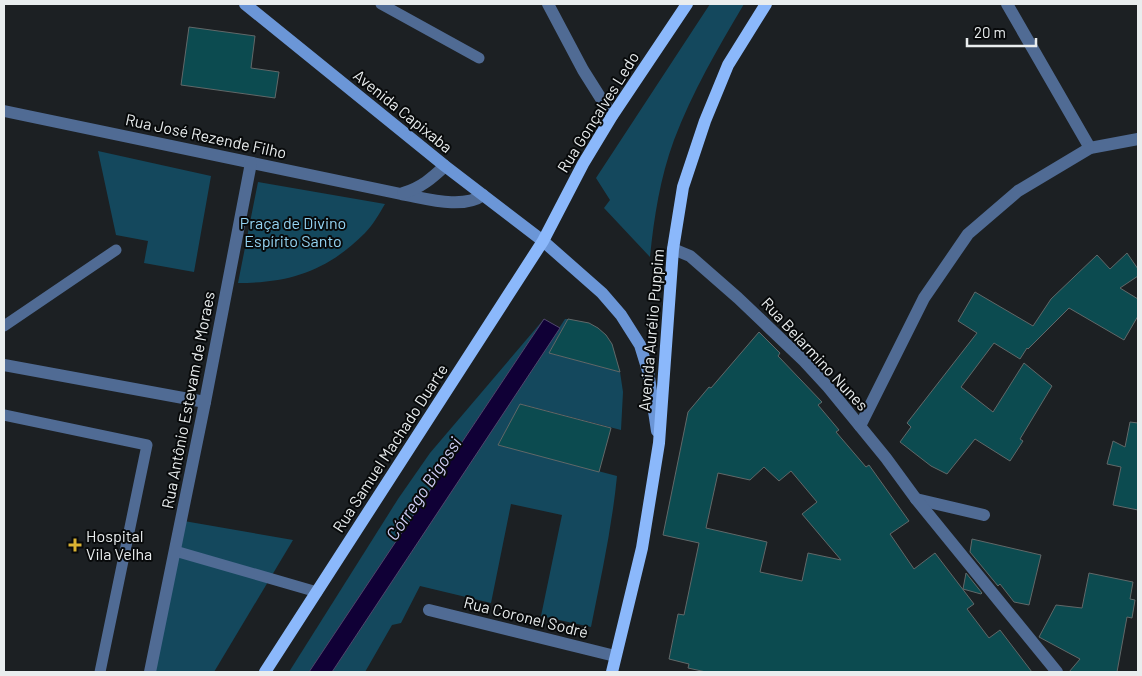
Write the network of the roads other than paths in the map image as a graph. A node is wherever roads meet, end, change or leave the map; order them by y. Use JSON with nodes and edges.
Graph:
{"nodes":[{"id":1,"x":247,"y":4,"type":"edge"},
{"id":2,"x":381,"y":4,"type":"edge"},
{"id":3,"x":548,"y":4,"type":"edge"},
{"id":4,"x":687,"y":4,"type":"edge"},
{"id":5,"x":766,"y":4,"type":"edge"},
{"id":6,"x":1007,"y":4,"type":"edge"},
{"id":7,"x":479,"y":58,"type":"dead end"},
{"id":8,"x":4,"y":111,"type":"edge"},
{"id":9,"x":612,"y":116,"type":"junction"},
{"id":10,"x":1138,"y":139,"type":"edge"},
{"id":11,"x":1090,"y":148,"type":"junction"},
{"id":12,"x":251,"y":163,"type":"junction"},
{"id":13,"x":445,"y":166,"type":"junction"},
{"id":14,"x":401,"y":194,"type":"junction"},
{"id":15,"x":483,"y":195,"type":"junction"},
{"id":16,"x":543,"y":241,"type":"junction"},
{"id":17,"x":116,"y":250,"type":"dead end"},
{"id":18,"x":673,"y":250,"type":"junction"},
{"id":19,"x":4,"y":326,"type":"edge"},
{"id":20,"x":4,"y":365,"type":"edge"},
{"id":21,"x":205,"y":402,"type":"junction"},
{"id":22,"x":4,"y":415,"type":"edge"},
{"id":23,"x":860,"y":426,"type":"junction"},
{"id":24,"x":659,"y":443,"type":"junction"},
{"id":25,"x":916,"y":499,"type":"junction"},
{"id":26,"x":984,"y":515,"type":"dead end"},
{"id":27,"x":175,"y":551,"type":"junction"},
{"id":28,"x":317,"y":592,"type":"junction"},
{"id":29,"x":429,"y":610,"type":"dead end"},
{"id":30,"x":615,"y":656,"type":"junction"},
{"id":31,"x":100,"y":672,"type":"edge"},
{"id":32,"x":150,"y":672,"type":"edge"},
{"id":33,"x":266,"y":672,"type":"edge"},
{"id":34,"x":612,"y":672,"type":"edge"},
{"id":35,"x":1057,"y":672,"type":"edge"}],
"edges":[{"from":1,"to":13,"type":"main road","name":"Avenida Capixaba"},
{"from":2,"to":7,"type":"lane"},
{"from":3,"to":9,"type":"street"},
{"from":4,"to":9,"type":"main road","name":"Rua Gonçalves Ledo"},
{"from":5,"to":18,"type":"main road","name":"Avenida Aurélio Puppim"},
{"from":6,"to":11,"type":"street"},
{"from":8,"to":12,"type":"street","name":"Rua José Rezende Filho"},
{"from":9,"to":16,"type":"main road","name":"Rua Gonçalves Ledo"},
{"from":10,"to":11,"type":"street"},
{"from":11,"to":23,"type":"street"},
{"from":12,"to":14,"type":"street","name":"Rua José Rezende Filho"},
{"from":12,"to":21,"type":"street","name":"Rua Antônio Estevam de Moraes"},
{"from":13,"to":14,"type":"street"},
{"from":13,"to":15,"type":"main road","name":"Avenida Capixaba"},
{"from":14,"to":15,"type":"street","name":"Rua José Rezende Filho"},
{"from":15,"to":16,"type":"main road","name":"Avenida Capixaba"},
{"from":16,"to":24,"type":"main road","name":"Avenida Capixaba"},
{"from":16,"to":28,"type":"main road","name":"Rua Samuel Machado Duarte"},
{"from":17,"to":19,"type":"lane"},
{"from":18,"to":23,"type":"street","name":"Rua Belarmino Nunes"},
{"from":18,"to":24,"type":"main road","name":"Avenida Aurélio Puppim"},
{"from":20,"to":21,"type":"street"},
{"from":21,"to":27,"type":"street","name":"Rua Antônio Estevam de Moraes"},
{"from":22,"to":31,"type":"lane"},
{"from":23,"to":25,"type":"street","name":"Rua Belarmino Nunes"},
{"from":24,"to":30,"type":"main road","name":"Avenida Aurélio Puppim"},
{"from":25,"to":26,"type":"street"},
{"from":25,"to":35,"type":"street","name":"Rua Belarmino Nunes"},
{"from":27,"to":28,"type":"lane"},
{"from":27,"to":32,"type":"street","name":"Rua Antônio Estevam de Moraes"},
{"from":28,"to":33,"type":"main road","name":"Rua Samuel Machado Duarte"},
{"from":29,"to":30,"type":"street","name":"Rua Coronel Sodré"},
{"from":30,"to":34,"type":"main road","name":"Avenida Aurélio Puppim"}]}
